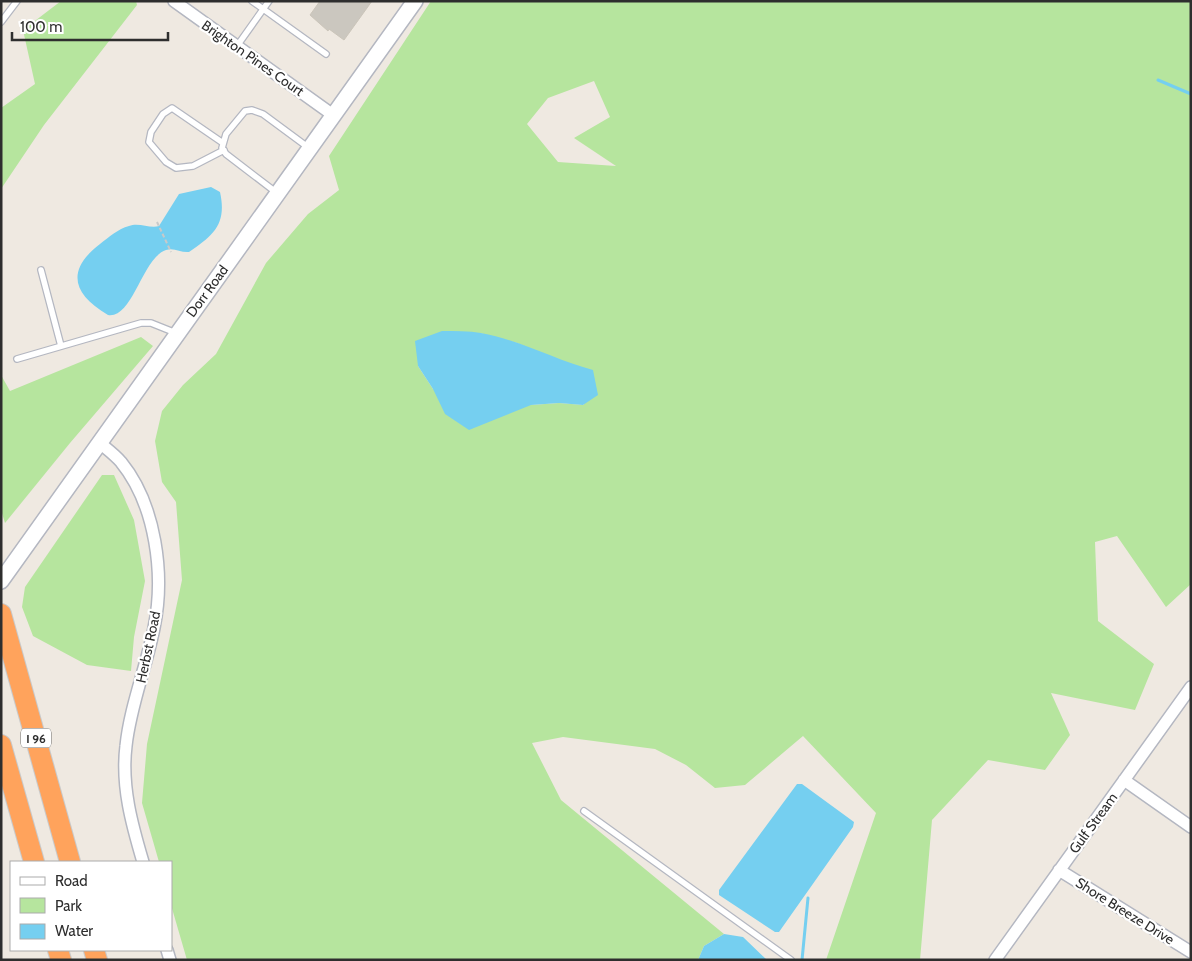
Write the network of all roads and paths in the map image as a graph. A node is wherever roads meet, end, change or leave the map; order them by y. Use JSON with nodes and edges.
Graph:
{"nodes":[{"id":1,"x":174,"y":1,"type":"edge"},
{"id":2,"x":252,"y":1,"type":"edge"},
{"id":3,"x":268,"y":1,"type":"edge"},
{"id":4,"x":415,"y":1,"type":"edge"},
{"id":5,"x":16,"y":2,"type":"edge"},
{"id":6,"x":263,"y":9,"type":"junction"},
{"id":7,"x":1,"y":22,"type":"edge"},
{"id":8,"x":237,"y":46,"type":"junction"},
{"id":9,"x":326,"y":54,"type":"dead end"},
{"id":10,"x":333,"y":115,"type":"junction"},
{"id":11,"x":223,"y":143,"type":"junction"},
{"id":12,"x":310,"y":148,"type":"junction"},
{"id":13,"x":224,"y":150,"type":"junction"},
{"id":14,"x":277,"y":193,"type":"junction"},
{"id":15,"x":157,"y":222,"type":"dead end"},
{"id":16,"x":171,"y":252,"type":"dead end"},
{"id":17,"x":41,"y":270,"type":"dead end"},
{"id":18,"x":176,"y":333,"type":"junction"},
{"id":19,"x":61,"y":346,"type":"junction"},
{"id":20,"x":17,"y":359,"type":"dead end"},
{"id":21,"x":101,"y":444,"type":"junction"},
{"id":22,"x":1,"y":581,"type":"edge"},
{"id":23,"x":1,"y":614,"type":"edge"},
{"id":24,"x":1191,"y":687,"type":"edge"},
{"id":25,"x":1,"y":745,"type":"edge"},
{"id":26,"x":1124,"y":780,"type":"junction"},
{"id":27,"x":584,"y":811,"type":"dead end"},
{"id":28,"x":1191,"y":827,"type":"edge"},
{"id":29,"x":34,"y":861,"type":"edge"},
{"id":30,"x":70,"y":861,"type":"edge"},
{"id":31,"x":143,"y":861,"type":"edge"},
{"id":32,"x":1059,"y":870,"type":"junction"},
{"id":33,"x":1191,"y":952,"type":"edge"},
{"id":34,"x":790,"y":960,"type":"edge"},
{"id":35,"x":995,"y":960,"type":"edge"}],
"edges":[{"from":1,"to":8,"type":"street","name":"Brighton Pines Court"},
{"from":2,"to":6,"type":"lane"},
{"from":3,"to":6,"type":"lane"},
{"from":4,"to":10,"type":"street","name":"Dorr Road"},
{"from":5,"to":7,"type":"lane"},
{"from":6,"to":8,"type":"lane"},
{"from":6,"to":9,"type":"lane"},
{"from":8,"to":10,"type":"street","name":"Brighton Pines Court"},
{"from":10,"to":12,"type":"street","name":"Dorr Road"},
{"from":11,"to":12,"type":"lane"},
{"from":11,"to":13,"type":"lane"},
{"from":11,"to":13,"type":"lane"},
{"from":12,"to":14,"type":"street","name":"Dorr Road"},
{"from":13,"to":14,"type":"lane"},
{"from":14,"to":18,"type":"street","name":"Dorr Road"},
{"from":15,"to":16,"type":"path"},
{"from":17,"to":19,"type":"lane"},
{"from":18,"to":19,"type":"lane"},
{"from":18,"to":21,"type":"street","name":"Dorr Road"},
{"from":19,"to":20,"type":"lane"},
{"from":21,"to":22,"type":"street","name":"Dorr Road"},
{"from":21,"to":31,"type":"street","name":"Herbst Road"},
{"from":23,"to":30,"type":"highway","number":"I 96"},
{"from":24,"to":26,"type":"street","name":"Gulf Stream"},
{"from":25,"to":29,"type":"highway","number":"I 96"},
{"from":26,"to":28,"type":"street"},
{"from":26,"to":32,"type":"street","name":"Gulf Stream"},
{"from":27,"to":34,"type":"lane"},
{"from":32,"to":33,"type":"street","name":"Shore Breeze Drive"},
{"from":32,"to":35,"type":"street","name":"Gulf Stream"}]}
